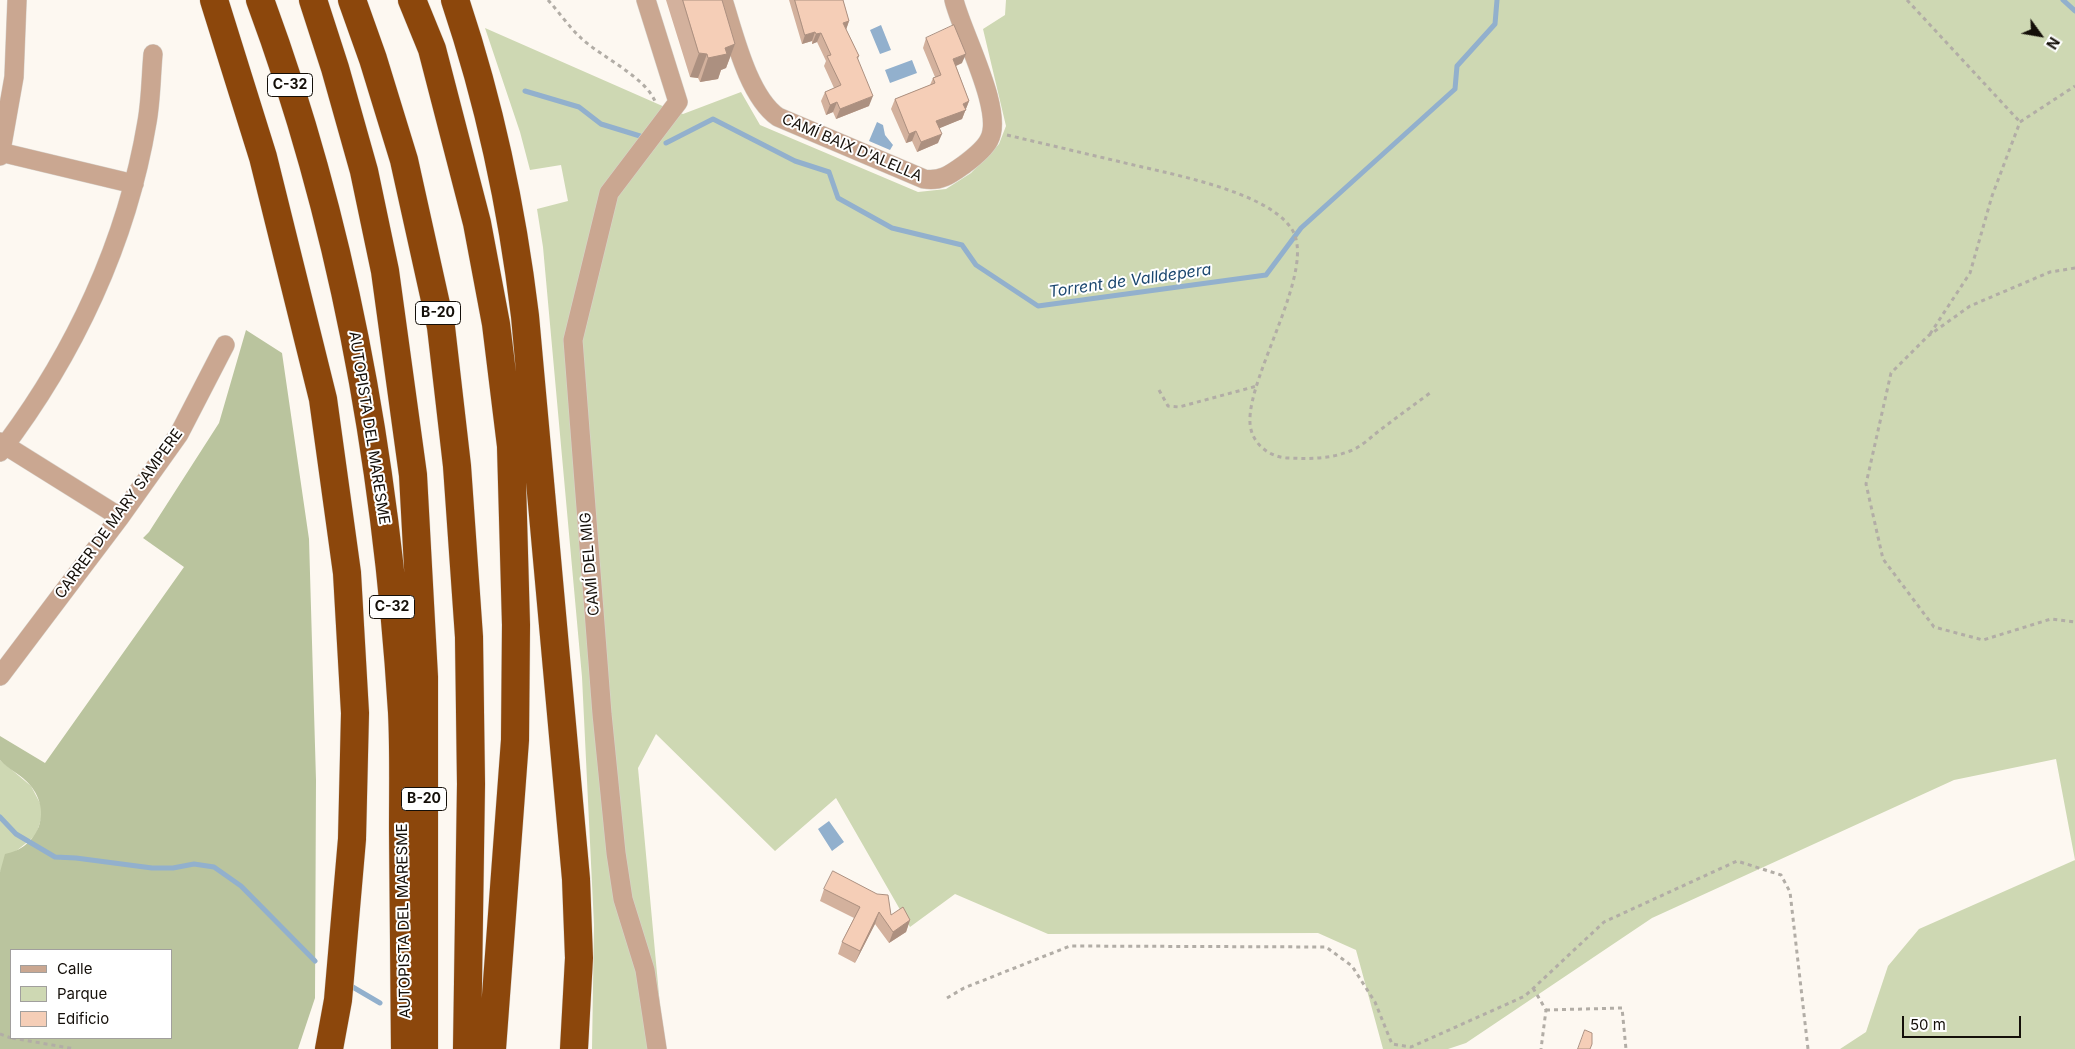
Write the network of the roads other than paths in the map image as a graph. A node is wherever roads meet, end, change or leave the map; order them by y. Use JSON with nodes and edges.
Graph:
{"nodes":[{"id":1,"x":17,"y":0,"type":"edge"},
{"id":2,"x":203,"y":0,"type":"edge"},
{"id":3,"x":214,"y":0,"type":"edge"},
{"id":4,"x":260,"y":0,"type":"edge"},
{"id":5,"x":313,"y":0,"type":"edge"},
{"id":6,"x":352,"y":0,"type":"edge"},
{"id":7,"x":412,"y":0,"type":"edge"},
{"id":8,"x":454,"y":0,"type":"edge"},
{"id":9,"x":646,"y":0,"type":"edge"},
{"id":10,"x":723,"y":0,"type":"edge"},
{"id":11,"x":954,"y":0,"type":"edge"},
{"id":12,"x":153,"y":54,"type":"dead end"},
{"id":13,"x":248,"y":106,"type":"junction"},
{"id":14,"x":0,"y":154,"type":"edge"},
{"id":15,"x":134,"y":184,"type":"junction"},
{"id":16,"x":525,"y":316,"type":"junction"},
{"id":17,"x":225,"y":344,"type":"dead end"},
{"id":18,"x":2,"y":446,"type":"edge"},
{"id":19,"x":514,"y":494,"type":"junction"},
{"id":20,"x":120,"y":517,"type":"junction"},
{"id":21,"x":0,"y":676,"type":"edge"},
{"id":22,"x":329,"y":1049,"type":"edge"},
{"id":23,"x":405,"y":1049,"type":"edge"},
{"id":24,"x":424,"y":1049,"type":"edge"},
{"id":25,"x":467,"y":1049,"type":"edge"},
{"id":26,"x":492,"y":1049,"type":"edge"},
{"id":27,"x":574,"y":1049,"type":"edge"},
{"id":28,"x":657,"y":1049,"type":"edge"}],
"edges":[{"from":1,"to":14,"type":"street"},
{"from":2,"to":13,"type":"highway"},
{"from":3,"to":13,"type":"highway"},
{"from":4,"to":23,"type":"highway","name":"AUTOPISTA DEL MARESME","number":"C-32"},
{"from":5,"to":24,"type":"highway","number":"B-20"},
{"from":6,"to":25,"type":"highway","number":"B-20"},
{"from":7,"to":19,"type":"highway"},
{"from":8,"to":16,"type":"highway"},
{"from":9,"to":28,"type":"street","name":"CAMÍ DEL MIG"},
{"from":10,"to":11,"type":"street","name":"CAMÍ BAIX D'ALELLA"},
{"from":12,"to":15,"type":"street"},
{"from":13,"to":22,"type":"highway"},
{"from":14,"to":15,"type":"street"},
{"from":15,"to":18,"type":"street"},
{"from":16,"to":19,"type":"highway"},
{"from":16,"to":27,"type":"highway"},
{"from":17,"to":20,"type":"street","name":"CARRER DE MARY SAMPERE"},
{"from":18,"to":20,"type":"street"},
{"from":19,"to":26,"type":"highway"},
{"from":20,"to":21,"type":"street","name":"CARRER DE MARY SAMPERE"}]}
